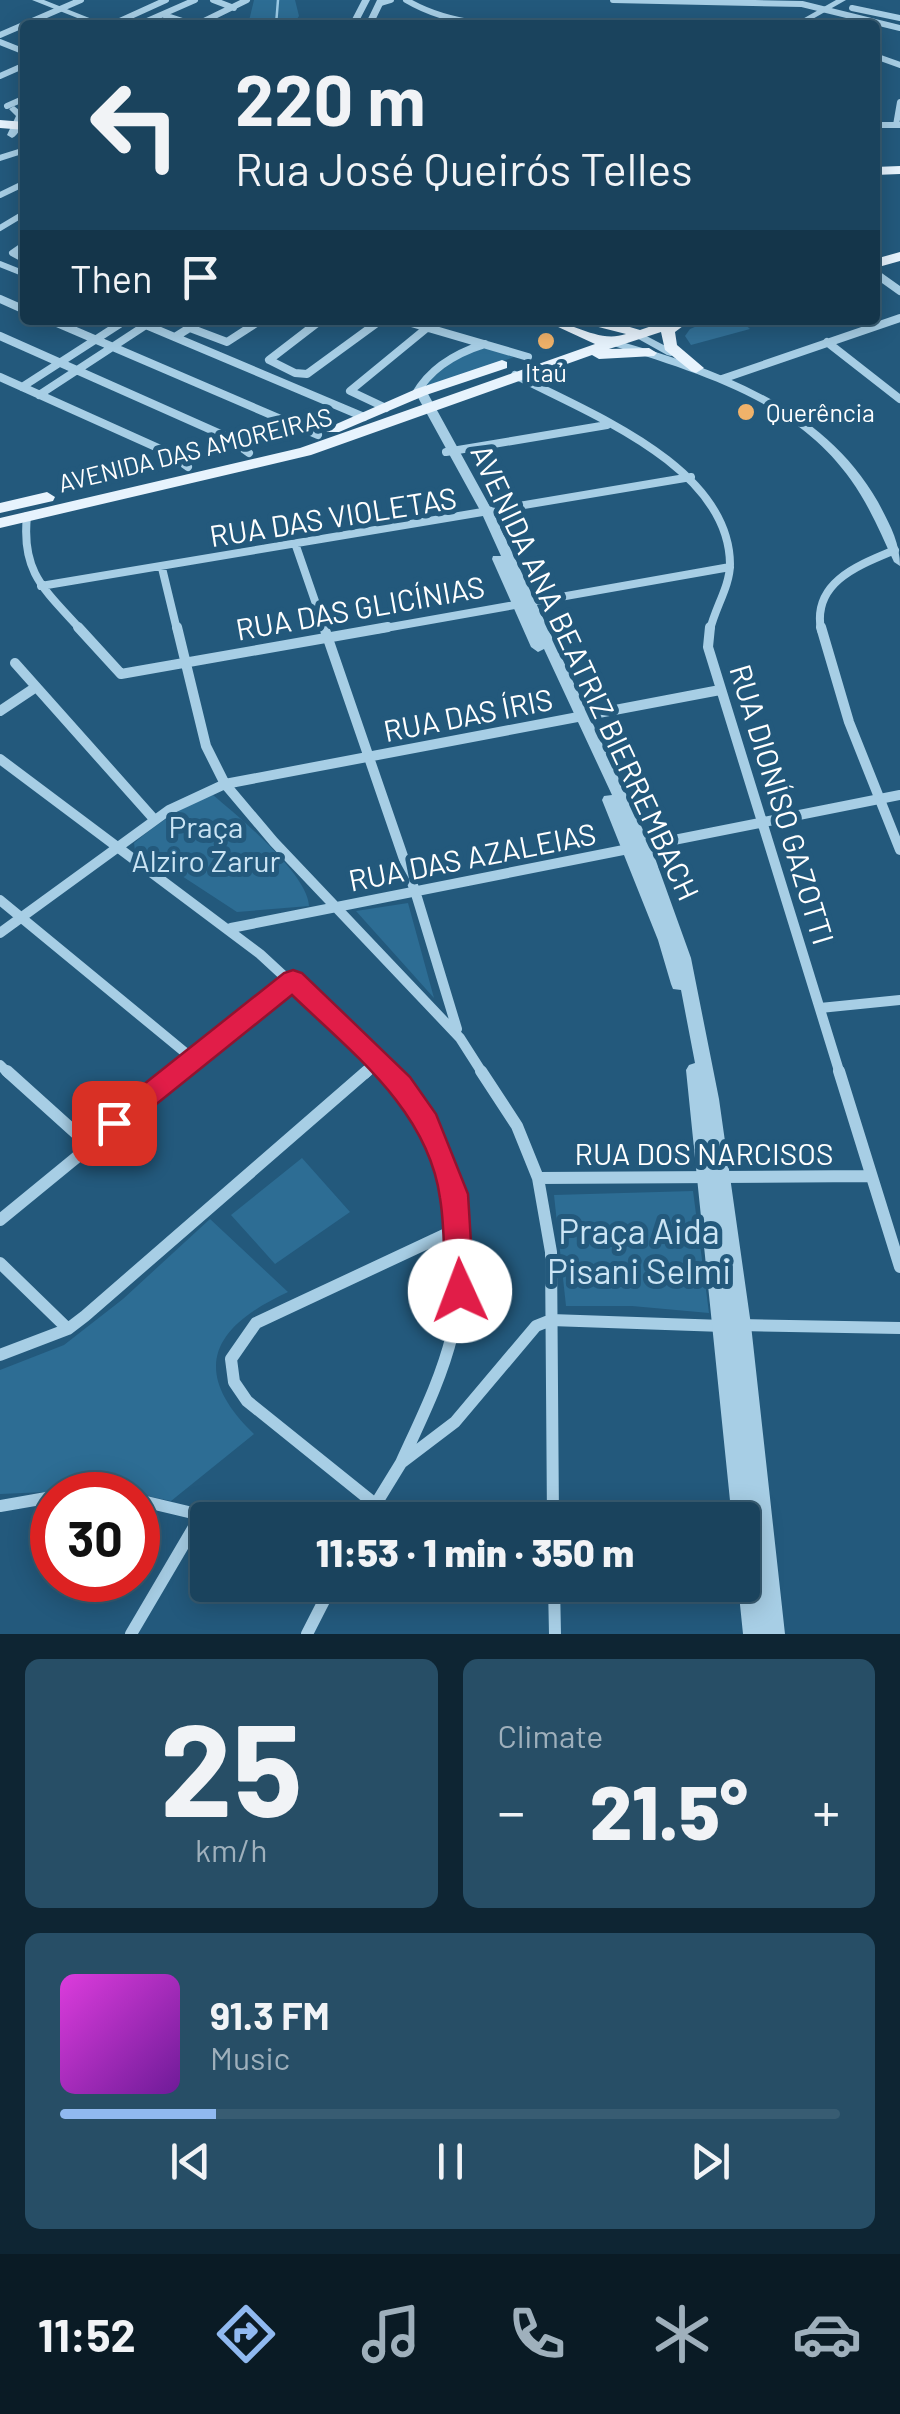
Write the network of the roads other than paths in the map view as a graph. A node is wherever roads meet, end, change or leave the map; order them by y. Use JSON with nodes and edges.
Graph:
{"nodes":[{"id":1,"x":36,"y":0,"type":"edge"},
{"id":2,"x":81,"y":0,"type":"edge"},
{"id":3,"x":142,"y":0,"type":"edge"},
{"id":4,"x":166,"y":0,"type":"edge"},
{"id":5,"x":196,"y":0,"type":"edge"},
{"id":6,"x":212,"y":0,"type":"edge"},
{"id":7,"x":247,"y":0,"type":"edge"},
{"id":8,"x":406,"y":0,"type":"edge"},
{"id":9,"x":613,"y":0,"type":"edge"},
{"id":10,"x":836,"y":4,"type":"edge"},
{"id":11,"x":155,"y":5,"type":"junction"},
{"id":12,"x":181,"y":6,"type":"junction"},
{"id":13,"x":124,"y":8,"type":"dead end"},
{"id":14,"x":234,"y":8,"type":"junction"},
{"id":15,"x":60,"y":9,"type":"junction"},
{"id":16,"x":172,"y":10,"type":"junction"},
{"id":17,"x":138,"y":12,"type":"junction"},
{"id":18,"x":163,"y":14,"type":"junction"},
{"id":19,"x":896,"y":17,"type":"edge"},
{"id":20,"x":213,"y":18,"type":"junction"},
{"id":21,"x":38,"y":20,"type":"edge"},
{"id":22,"x":90,"y":20,"type":"edge"},
{"id":23,"x":122,"y":20,"type":"edge"},
{"id":24,"x":144,"y":20,"type":"edge"},
{"id":25,"x":152,"y":20,"type":"edge"},
{"id":26,"x":180,"y":20,"type":"edge"},
{"id":27,"x":208,"y":20,"type":"edge"},
{"id":28,"x":458,"y":20,"type":"edge"},
{"id":29,"x":806,"y":20,"type":"edge"},
{"id":30,"x":878,"y":20,"type":"edge"},
{"id":31,"x":880,"y":21,"type":"edge"},
{"id":32,"x":888,"y":24,"type":"junction"},
{"id":33,"x":900,"y":28,"type":"edge"},
{"id":34,"x":900,"y":102,"type":"edge"},
{"id":35,"x":15,"y":121,"type":"edge"},
{"id":36,"x":0,"y":124,"type":"edge"},
{"id":37,"x":898,"y":125,"type":"edge"},
{"id":38,"x":62,"y":325,"type":"edge"},
{"id":39,"x":118,"y":325,"type":"edge"},
{"id":40,"x":146,"y":325,"type":"joint"},
{"id":41,"x":194,"y":325,"type":"edge"},
{"id":42,"x":253,"y":325,"type":"edge"},
{"id":43,"x":314,"y":325,"type":"edge"},
{"id":44,"x":374,"y":325,"type":"edge"},
{"id":45,"x":418,"y":325,"type":"edge"},
{"id":46,"x":555,"y":325,"type":"edge"},
{"id":47,"x":571,"y":325,"type":"edge"},
{"id":48,"x":585,"y":325,"type":"edge"},
{"id":49,"x":632,"y":325,"type":"edge"},
{"id":50,"x":675,"y":325,"type":"edge"},
{"id":51,"x":879,"y":325,"type":"edge"},
{"id":52,"x":190,"y":328,"type":"junction"},
{"id":53,"x":428,"y":328,"type":"junction"},
{"id":54,"x":592,"y":330,"type":"junction"},
{"id":55,"x":0,"y":336,"type":"edge"},
{"id":56,"x":175,"y":336,"type":"junction"},
{"id":57,"x":94,"y":339,"type":"junction"},
{"id":58,"x":468,"y":339,"type":"junction"},
{"id":59,"x":612,"y":342,"type":"junction"},
{"id":60,"x":827,"y":342,"type":"junction"},
{"id":61,"x":486,"y":344,"type":"junction"},
{"id":62,"x":114,"y":347,"type":"junction"},
{"id":63,"x":553,"y":349,"type":"junction"},
{"id":64,"x":649,"y":354,"type":"junction"},
{"id":65,"x":458,"y":355,"type":"junction"},
{"id":66,"x":572,"y":356,"type":"junction"},
{"id":67,"x":528,"y":357,"type":"junction"},
{"id":68,"x":60,"y":362,"type":"junction"},
{"id":69,"x":696,"y":368,"type":"junction"},
{"id":70,"x":79,"y":370,"type":"junction"},
{"id":71,"x":515,"y":374,"type":"junction"},
{"id":72,"x":0,"y":377,"type":"edge"},
{"id":73,"x":722,"y":378,"type":"junction"},
{"id":74,"x":22,"y":387,"type":"junction"},
{"id":75,"x":39,"y":395,"type":"junction"},
{"id":76,"x":898,"y":395,"type":"edge"},
{"id":77,"x":423,"y":400,"type":"junction"},
{"id":78,"x":386,"y":408,"type":"junction"},
{"id":79,"x":364,"y":417,"type":"junction"},
{"id":80,"x":607,"y":425,"type":"junction"},
{"id":81,"x":318,"y":435,"type":"junction"},
{"id":82,"x":451,"y":451,"type":"junction"},
{"id":83,"x":249,"y":453,"type":"junction"},
{"id":84,"x":188,"y":467,"type":"junction"},
{"id":85,"x":691,"y":477,"type":"junction"},
{"id":86,"x":0,"y":508,"type":"edge"},
{"id":87,"x":483,"y":514,"type":"junction"},
{"id":88,"x":27,"y":516,"type":"junction"},
{"id":89,"x":0,"y":523,"type":"edge"},
{"id":90,"x":886,"y":528,"type":"junction"},
{"id":91,"x":900,"y":533,"type":"edge"},
{"id":92,"x":296,"y":546,"type":"junction"},
{"id":93,"x":898,"y":553,"type":"edge"},
{"id":94,"x":162,"y":568,"type":"junction"},
{"id":95,"x":730,"y":568,"type":"junction"},
{"id":96,"x":42,"y":586,"type":"junction"},
{"id":97,"x":523,"y":603,"type":"junction"},
{"id":98,"x":328,"y":638,"type":"junction"},
{"id":99,"x":15,"y":663,"type":"dead end"},
{"id":100,"x":186,"y":664,"type":"junction"},
{"id":101,"x":36,"y":687,"type":"junction"},
{"id":102,"x":720,"y":690,"type":"junction"},
{"id":103,"x":0,"y":711,"type":"edge"},
{"id":104,"x":577,"y":718,"type":"junction"},
{"id":105,"x":368,"y":758,"type":"junction"},
{"id":106,"x":0,"y":759,"type":"edge"},
{"id":107,"x":225,"y":784,"type":"junction"},
{"id":108,"x":900,"y":794,"type":"edge"},
{"id":109,"x":880,"y":796,"type":"junction"},
{"id":110,"x":154,"y":818,"type":"junction"},
{"id":111,"x":761,"y":820,"type":"junction"},
{"id":112,"x":120,"y":848,"type":"junction"},
{"id":113,"x":637,"y":848,"type":"junction"},
{"id":114,"x":900,"y":850,"type":"edge"},
{"id":115,"x":416,"y":894,"type":"junction"},
{"id":116,"x":0,"y":900,"type":"edge"},
{"id":117,"x":336,"y":908,"type":"junction"},
{"id":118,"x":22,"y":918,"type":"junction"},
{"id":119,"x":230,"y":928,"type":"junction"},
{"id":120,"x":0,"y":934,"type":"edge"},
{"id":121,"x":293,"y":980,"type":"junction"},
{"id":122,"x":900,"y":1000,"type":"edge"},
{"id":123,"x":820,"y":1008,"type":"junction"},
{"id":124,"x":460,"y":1038,"type":"junction"},
{"id":125,"x":193,"y":1060,"type":"junction"},
{"id":126,"x":379,"y":1062,"type":"junction"},
{"id":127,"x":0,"y":1066,"type":"edge"},
{"id":128,"x":88,"y":1144,"type":"junction"},
{"id":129,"x":870,"y":1176,"type":"junction"},
{"id":130,"x":538,"y":1178,"type":"junction"},
{"id":131,"x":714,"y":1180,"type":"junction"},
{"id":132,"x":0,"y":1220,"type":"edge"},
{"id":133,"x":458,"y":1229,"type":"junction"},
{"id":134,"x":0,"y":1264,"type":"edge"},
{"id":135,"x":900,"y":1267,"type":"edge"},
{"id":136,"x":550,"y":1320,"type":"junction"},
{"id":137,"x":732,"y":1326,"type":"junction"},
{"id":138,"x":900,"y":1328,"type":"edge"},
{"id":139,"x":68,"y":1329,"type":"junction"},
{"id":140,"x":0,"y":1355,"type":"edge"},
{"id":141,"x":401,"y":1463,"type":"junction"},
{"id":142,"x":30,"y":1501,"type":"edge"},
{"id":143,"x":372,"y":1502,"type":"edge"},
{"id":144,"x":375,"y":1502,"type":"edge"},
{"id":145,"x":553,"y":1502,"type":"edge"},
{"id":146,"x":160,"y":1505,"type":"edge"},
{"id":147,"x":0,"y":1506,"type":"edge"},
{"id":148,"x":190,"y":1512,"type":"edge"},
{"id":149,"x":190,"y":1534,"type":"edge"},
{"id":150,"x":323,"y":1602,"type":"edge"},
{"id":151,"x":554,"y":1602,"type":"edge"},
{"id":152,"x":131,"y":1634,"type":"edge"},
{"id":153,"x":307,"y":1634,"type":"edge"},
{"id":154,"x":555,"y":1634,"type":"edge"},
{"id":155,"x":754,"y":1634,"type":"edge"},
{"id":156,"x":774,"y":1634,"type":"edge"}],
"edges":[{"from":1,"to":15,"type":"street"},
{"from":2,"to":15,"type":"street"},
{"from":3,"to":11,"type":"street"},
{"from":4,"to":11,"type":"street"},
{"from":5,"to":12,"type":"street"},
{"from":6,"to":14,"type":"street"},
{"from":7,"to":14,"type":"street"},
{"from":8,"to":28,"type":"street"},
{"from":9,"to":10,"type":"street"},
{"from":10,"to":19,"type":"street"},
{"from":10,"to":29,"type":"street"},
{"from":10,"to":30,"type":"street"},
{"from":11,"to":16,"type":"street"},
{"from":11,"to":17,"type":"street"},
{"from":12,"to":16,"type":"street"},
{"from":12,"to":20,"type":"street"},
{"from":13,"to":17,"type":"street"},
{"from":14,"to":20,"type":"street"},
{"from":15,"to":21,"type":"street"},
{"from":15,"to":22,"type":"street"},
{"from":16,"to":18,"type":"street"},
{"from":17,"to":23,"type":"street"},
{"from":17,"to":24,"type":"street"},
{"from":18,"to":25,"type":"street"},
{"from":18,"to":26,"type":"street"},
{"from":19,"to":32,"type":"street"},
{"from":20,"to":27,"type":"street"},
{"from":31,"to":32,"type":"street"},
{"from":32,"to":33,"type":"street"},
{"from":34,"to":37,"type":"street"},
{"from":35,"to":36,"type":"main road"},
{"from":38,"to":57,"type":"street"},
{"from":39,"to":57,"type":"street"},
{"from":40,"to":56,"type":"street"},
{"from":40,"to":62,"type":"street"},
{"from":41,"to":52,"type":"street"},
{"from":42,"to":52,"type":"street"},
{"from":43,"to":44,"type":"street"},
{"from":45,"to":53,"type":"street"},
{"from":46,"to":63,"type":"main road"},
{"from":47,"to":54,"type":"main road"},
{"from":48,"to":54,"type":"main road"},
{"from":49,"to":54,"type":"main road","name":"AVENIDA DAS AMOREIRAS"},
{"from":49,"to":59,"type":"main road","name":"AVENIDA DAS AMOREIRAS"},
{"from":49,"to":69,"type":"street"},
{"from":50,"to":69,"type":"main road"},
{"from":51,"to":60,"type":"street"},
{"from":52,"to":56,"type":"street"},
{"from":53,"to":58,"type":"street"},
{"from":53,"to":78,"type":"street"},
{"from":54,"to":59,"type":"main road"},
{"from":54,"to":63,"type":"main road","name":"AVENIDA DAS AMOREIRAS"},
{"from":55,"to":68,"type":"street"},
{"from":56,"to":79,"type":"street"},
{"from":57,"to":62,"type":"street"},
{"from":57,"to":68,"type":"street"},
{"from":58,"to":61,"type":"street"},
{"from":58,"to":65,"type":"street"},
{"from":59,"to":64,"type":"street"},
{"from":59,"to":66,"type":"main road","name":"AVENIDA DAS AMOREIRAS"},
{"from":60,"to":73,"type":"street"},
{"from":60,"to":76,"type":"street"},
{"from":61,"to":65,"type":"street"},
{"from":61,"to":67,"type":"street"},
{"from":62,"to":70,"type":"street"},
{"from":62,"to":81,"type":"street"},
{"from":63,"to":67,"type":"main road","name":"AVENIDA DAS AMOREIRAS"},
{"from":64,"to":66,"type":"main road"},
{"from":64,"to":69,"type":"street"},
{"from":65,"to":77,"type":"street"},
{"from":66,"to":71,"type":"main road","name":"AVENIDA DAS AMOREIRAS"},
{"from":67,"to":77,"type":"main road","name":"AVENIDA DAS AMOREIRAS"},
{"from":68,"to":70,"type":"street"},
{"from":68,"to":74,"type":"street"},
{"from":69,"to":73,"type":"street"},
{"from":70,"to":75,"type":"street"},
{"from":70,"to":83,"type":"street"},
{"from":71,"to":77,"type":"main road","name":"AVENIDA DAS AMOREIRAS"},
{"from":71,"to":80,"type":"street","name":"RUA DIONÍSO GAZOTTI"},
{"from":72,"to":74,"type":"street"},
{"from":73,"to":90,"type":"street"},
{"from":74,"to":75,"type":"street"},
{"from":75,"to":84,"type":"street"},
{"from":77,"to":78,"type":"main road","name":"AVENIDA DAS AMOREIRAS"},
{"from":77,"to":82,"type":"street","name":"AVENIDA ANA BEATRIZ BIERREMBACH"},
{"from":77,"to":88,"type":"main road","name":"AVENIDA DAS AMOREIRAS"},
{"from":78,"to":79,"type":"main road","name":"AVENIDA DAS AMOREIRAS"},
{"from":79,"to":81,"type":"main road","name":"AVENIDA DAS AMOREIRAS"},
{"from":80,"to":82,"type":"street"},
{"from":80,"to":85,"type":"street","name":"RUA DIONÍSO GAZOTTI"},
{"from":81,"to":83,"type":"main road","name":"AVENIDA DAS AMOREIRAS"},
{"from":82,"to":87,"type":"street","name":"AVENIDA ANA BEATRIZ BIERREMBACH"},
{"from":83,"to":84,"type":"main road","name":"AVENIDA DAS AMOREIRAS"},
{"from":84,"to":86,"type":"main road","name":"AVENIDA DAS AMOREIRAS"},
{"from":85,"to":87,"type":"street","name":"RUA DAS VIOLETAS"},
{"from":85,"to":95,"type":"street","name":"RUA DIONÍSO GAZOTTI"},
{"from":87,"to":92,"type":"street","name":"RUA DAS VIOLETAS"},
{"from":87,"to":97,"type":"street","name":"AVENIDA ANA BEATRIZ BIERREMBACH"},
{"from":88,"to":89,"type":"main road","name":"AVENIDA DAS AMOREIRAS"},
{"from":88,"to":96,"type":"street"},
{"from":90,"to":91,"type":"street"},
{"from":90,"to":93,"type":"street"},
{"from":92,"to":94,"type":"street","name":"RUA DAS VIOLETAS"},
{"from":92,"to":98,"type":"street"},
{"from":93,"to":109,"type":"street"},
{"from":94,"to":96,"type":"street","name":"RUA DAS VIOLETAS"},
{"from":94,"to":100,"type":"street"},
{"from":95,"to":97,"type":"street","name":"RUA DAS GLICÍNIAS"},
{"from":95,"to":102,"type":"street","name":"RUA DIONÍSO GAZOTTI"},
{"from":96,"to":100,"type":"street","name":"RUA DAS GLICÍNIAS"},
{"from":97,"to":98,"type":"street","name":"RUA DAS GLICÍNIAS"},
{"from":97,"to":104,"type":"street","name":"AVENIDA ANA BEATRIZ BIERREMBACH"},
{"from":98,"to":100,"type":"street","name":"RUA DAS GLICÍNIAS"},
{"from":98,"to":105,"type":"street"},
{"from":99,"to":101,"type":"street"},
{"from":100,"to":107,"type":"street"},
{"from":101,"to":103,"type":"street"},
{"from":101,"to":110,"type":"street"},
{"from":102,"to":104,"type":"street","name":"RUA DAS ÍRIS"},
{"from":102,"to":111,"type":"street","name":"RUA DIONÍSO GAZOTTI"},
{"from":104,"to":105,"type":"street","name":"RUA DAS ÍRIS"},
{"from":104,"to":113,"type":"street","name":"AVENIDA ANA BEATRIZ BIERREMBACH"},
{"from":105,"to":107,"type":"street","name":"RUA DAS ÍRIS"},
{"from":105,"to":115,"type":"street"},
{"from":106,"to":112,"type":"street"},
{"from":107,"to":110,"type":"street","name":"RUA DAS ÍRIS"},
{"from":107,"to":117,"type":"street"},
{"from":108,"to":109,"type":"street","name":"RUA DAS AZALEIAS"},
{"from":109,"to":111,"type":"street","name":"RUA DAS AZALEIAS"},
{"from":109,"to":114,"type":"street"},
{"from":110,"to":112,"type":"street","name":"RUA DAS ÍRIS"},
{"from":111,"to":113,"type":"street","name":"RUA DAS AZALEIAS"},
{"from":111,"to":123,"type":"street","name":"RUA DIONÍSO GAZOTTI"},
{"from":112,"to":118,"type":"street","name":"RUA DAS ÍRIS"},
{"from":112,"to":119,"type":"street"},
{"from":113,"to":115,"type":"street","name":"RUA DAS AZALEIAS"},
{"from":113,"to":131,"type":"street","name":"AVENIDA ANA BEATRIZ BIERREMBACH"},
{"from":115,"to":117,"type":"street","name":"RUA DAS AZALEIAS"},
{"from":115,"to":124,"type":"street"},
{"from":116,"to":118,"type":"street"},
{"from":117,"to":119,"type":"street","name":"RUA DAS AZALEIAS"},
{"from":117,"to":124,"type":"street"},
{"from":118,"to":120,"type":"street","name":"RUA DAS ÍRIS"},
{"from":118,"to":125,"type":"street"},
{"from":119,"to":121,"type":"street"},
{"from":121,"to":125,"type":"street"},
{"from":121,"to":126,"type":"street"},
{"from":122,"to":123,"type":"street"},
{"from":123,"to":129,"type":"street","name":"RUA DIONÍSO GAZOTTI"},
{"from":124,"to":130,"type":"street"},
{"from":125,"to":128,"type":"street"},
{"from":126,"to":133,"type":"street"},
{"from":126,"to":139,"type":"street"},
{"from":127,"to":128,"type":"street"},
{"from":128,"to":132,"type":"street"},
{"from":129,"to":131,"type":"street","name":"RUA DOS NARCISOS"},
{"from":129,"to":135,"type":"street","name":"RUA DIONÍSO GAZOTTI"},
{"from":130,"to":131,"type":"street","name":"RUA DOS NARCISOS"},
{"from":130,"to":136,"type":"street"},
{"from":131,"to":137,"type":"street","name":"AVENIDA ANA BEATRIZ BIERREMBACH"},
{"from":133,"to":141,"type":"street"},
{"from":133,"to":143,"type":"street"},
{"from":134,"to":139,"type":"street"},
{"from":136,"to":137,"type":"street"},
{"from":136,"to":141,"type":"street"},
{"from":136,"to":145,"type":"street"},
{"from":137,"to":138,"type":"street"},
{"from":137,"to":155,"type":"street","name":"AVENIDA ANA BEATRIZ BIERREMBACH"},
{"from":137,"to":156,"type":"street","name":"AVENIDA ANA BEATRIZ BIERREMBACH"},
{"from":139,"to":140,"type":"street"},
{"from":141,"to":144,"type":"street"},
{"from":142,"to":147,"type":"street"},
{"from":146,"to":148,"type":"street"},
{"from":149,"to":152,"type":"street"},
{"from":150,"to":153,"type":"street"},
{"from":151,"to":154,"type":"street"}]}
